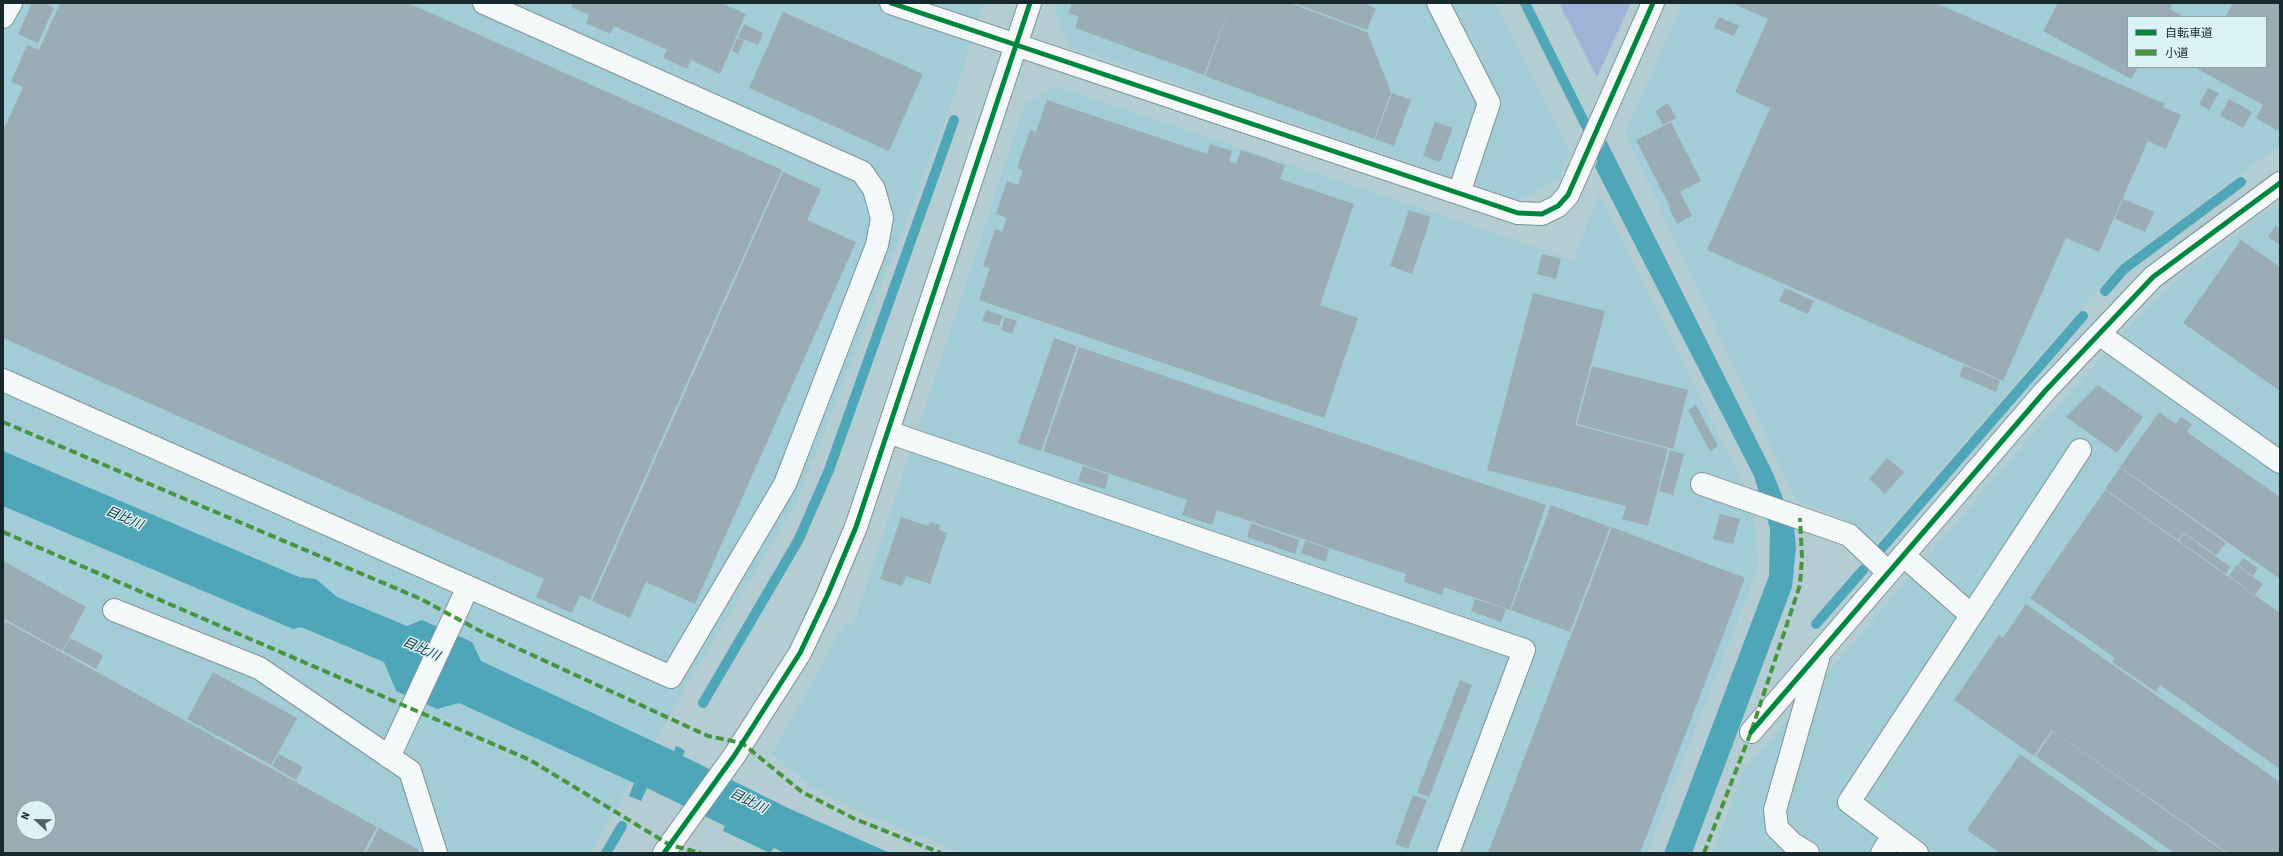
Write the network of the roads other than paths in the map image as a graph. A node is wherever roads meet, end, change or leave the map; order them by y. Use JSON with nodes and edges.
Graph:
{"nodes":[{"id":1,"x":10,"y":3,"type":"edge"},
{"id":2,"x":484,"y":3,"type":"edge"},
{"id":3,"x":892,"y":3,"type":"edge"},
{"id":4,"x":1030,"y":3,"type":"edge"},
{"id":5,"x":1438,"y":3,"type":"edge"},
{"id":6,"x":1653,"y":3,"type":"edge"},
{"id":7,"x":3,"y":17,"type":"edge"},
{"id":8,"x":1016,"y":45,"type":"junction"},
{"id":9,"x":2280,"y":183,"type":"edge"},
{"id":10,"x":1459,"y":193,"type":"junction"},
{"id":11,"x":2099,"y":334,"type":"junction"},
{"id":12,"x":3,"y":380,"type":"edge"},
{"id":13,"x":888,"y":432,"type":"junction"},
{"id":14,"x":2080,"y":450,"type":"dead end"},
{"id":15,"x":2280,"y":462,"type":"edge"},
{"id":16,"x":1702,"y":484,"type":"dead end"},
{"id":17,"x":1903,"y":555,"type":"junction"},
{"id":18,"x":1888,"y":572,"type":"junction"},
{"id":19,"x":468,"y":587,"type":"junction"},
{"id":20,"x":114,"y":610,"type":"dead end"},
{"id":21,"x":1971,"y":615,"type":"junction"},
{"id":22,"x":1820,"y":652,"type":"junction"},
{"id":23,"x":1751,"y":732,"type":"dead end"},
{"id":24,"x":389,"y":757,"type":"junction"},
{"id":25,"x":1893,"y":835,"type":"junction"},
{"id":26,"x":670,"y":844,"type":"edge"},
{"id":27,"x":1797,"y":850,"type":"edge"},
{"id":28,"x":436,"y":853,"type":"edge"},
{"id":29,"x":1448,"y":853,"type":"edge"},
{"id":30,"x":1882,"y":853,"type":"edge"},
{"id":31,"x":1917,"y":853,"type":"edge"}],
"edges":[{"from":1,"to":7,"type":"street"},
{"from":2,"to":19,"type":"street"},
{"from":3,"to":8,"type":"street"},
{"from":4,"to":8,"type":"street"},
{"from":5,"to":10,"type":"street"},
{"from":6,"to":10,"type":"street"},
{"from":8,"to":10,"type":"street"},
{"from":8,"to":13,"type":"street"},
{"from":9,"to":11,"type":"street"},
{"from":11,"to":15,"type":"street"},
{"from":11,"to":17,"type":"street"},
{"from":12,"to":19,"type":"street"},
{"from":13,"to":26,"type":"street"},
{"from":13,"to":29,"type":"street"},
{"from":14,"to":21,"type":"street"},
{"from":16,"to":18,"type":"street"},
{"from":17,"to":18,"type":"street"},
{"from":17,"to":21,"type":"street"},
{"from":18,"to":22,"type":"street"},
{"from":19,"to":24,"type":"street"},
{"from":20,"to":24,"type":"street"},
{"from":21,"to":25,"type":"street"},
{"from":22,"to":23,"type":"street"},
{"from":22,"to":27,"type":"street"},
{"from":24,"to":28,"type":"street"},
{"from":25,"to":30,"type":"street"},
{"from":25,"to":31,"type":"street"}]}
